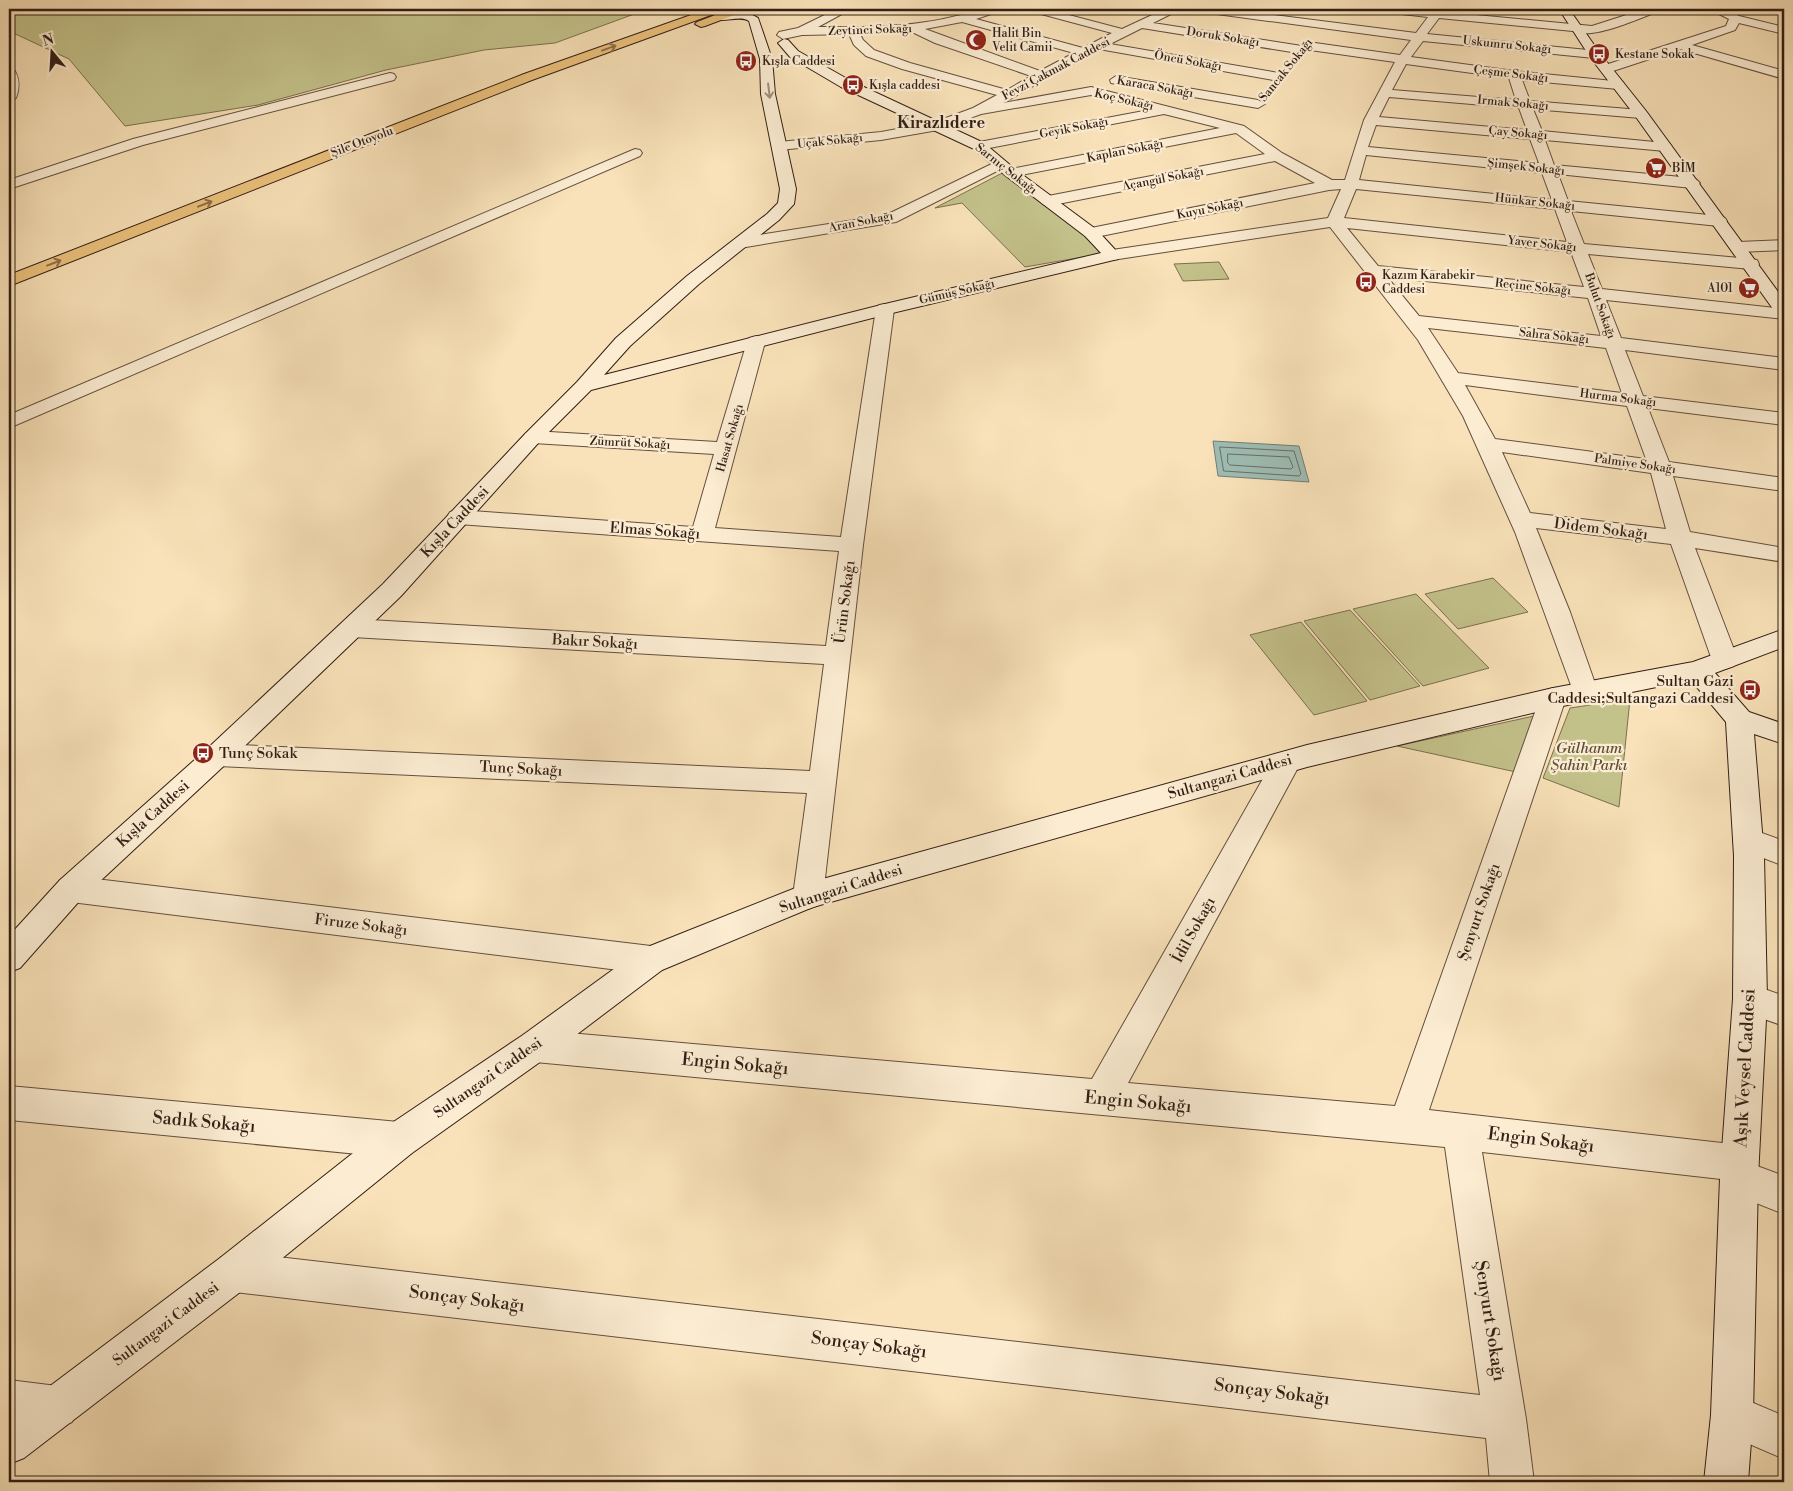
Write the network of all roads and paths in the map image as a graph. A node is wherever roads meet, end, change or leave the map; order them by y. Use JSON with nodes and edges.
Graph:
{"nodes":[{"id":1,"x":683,"y":9,"type":"edge"},
{"id":2,"x":741,"y":9,"type":"edge"},
{"id":3,"x":760,"y":9,"type":"edge"},
{"id":4,"x":845,"y":9,"type":"edge"},
{"id":5,"x":996,"y":9,"type":"edge"},
{"id":6,"x":1034,"y":9,"type":"edge"},
{"id":7,"x":1174,"y":9,"type":"edge"},
{"id":8,"x":1202,"y":9,"type":"edge"},
{"id":9,"x":1331,"y":9,"type":"edge"},
{"id":10,"x":1384,"y":9,"type":"edge"},
{"id":11,"x":1564,"y":9,"type":"edge"},
{"id":12,"x":1655,"y":9,"type":"edge"},
{"id":13,"x":1715,"y":9,"type":"edge"},
{"id":14,"x":1146,"y":10,"type":"dead end"},
{"id":15,"x":1437,"y":12,"type":"edge"},
{"id":16,"x":718,"y":13,"type":"edge"},
{"id":17,"x":1162,"y":14,"type":"junction"},
{"id":18,"x":908,"y":15,"type":"dead end"},
{"id":19,"x":1735,"y":18,"type":"junction"},
{"id":20,"x":966,"y":20,"type":"junction"},
{"id":21,"x":1143,"y":24,"type":"junction"},
{"id":22,"x":1320,"y":24,"type":"junction"},
{"id":23,"x":909,"y":29,"type":"junction"},
{"id":24,"x":1577,"y":29,"type":"junction"},
{"id":25,"x":802,"y":31,"type":"junction"},
{"id":26,"x":853,"y":31,"type":"junction"},
{"id":27,"x":1784,"y":31,"type":"edge"},
{"id":28,"x":1125,"y":33,"type":"junction"},
{"id":29,"x":782,"y":37,"type":"junction"},
{"id":30,"x":1419,"y":37,"type":"junction"},
{"id":31,"x":761,"y":40,"type":"junction"},
{"id":32,"x":1097,"y":45,"type":"junction"},
{"id":33,"x":1680,"y":46,"type":"junction"},
{"id":34,"x":1306,"y":48,"type":"junction"},
{"id":35,"x":1084,"y":52,"type":"junction"},
{"id":36,"x":794,"y":54,"type":"junction"},
{"id":37,"x":1594,"y":54,"type":"junction"},
{"id":38,"x":766,"y":59,"type":"junction"},
{"id":39,"x":1403,"y":59,"type":"junction"},
{"id":40,"x":1784,"y":60,"type":"edge"},
{"id":41,"x":1759,"y":68,"type":"junction"},
{"id":42,"x":1606,"y":69,"type":"junction"},
{"id":43,"x":1286,"y":70,"type":"junction"},
{"id":44,"x":9,"y":71,"type":"edge"},
{"id":45,"x":1048,"y":72,"type":"junction"},
{"id":46,"x":1072,"y":73,"type":"dead end"},
{"id":47,"x":1514,"y":75,"type":"junction"},
{"id":48,"x":1784,"y":75,"type":"edge"},
{"id":49,"x":390,"y":77,"type":"dead end"},
{"id":50,"x":1101,"y":78,"type":"dead end"},
{"id":51,"x":557,"y":80,"type":"dead end"},
{"id":52,"x":1618,"y":85,"type":"junction"},
{"id":53,"x":1385,"y":93,"type":"junction"},
{"id":54,"x":520,"y":94,"type":"dead end"},
{"id":55,"x":1007,"y":94,"type":"junction"},
{"id":56,"x":9,"y":98,"type":"edge"},
{"id":57,"x":1258,"y":104,"type":"junction"},
{"id":58,"x":1525,"y":104,"type":"junction"},
{"id":59,"x":898,"y":107,"type":"junction"},
{"id":60,"x":1168,"y":110,"type":"junction"},
{"id":61,"x":978,"y":112,"type":"junction"},
{"id":62,"x":1641,"y":114,"type":"junction"},
{"id":63,"x":1371,"y":120,"type":"junction"},
{"id":64,"x":374,"y":123,"type":"dead end"},
{"id":65,"x":938,"y":126,"type":"junction"},
{"id":66,"x":1238,"y":129,"type":"junction"},
{"id":67,"x":1536,"y":134,"type":"junction"},
{"id":68,"x":881,"y":136,"type":"junction"},
{"id":69,"x":350,"y":141,"type":"junction"},
{"id":70,"x":779,"y":146,"type":"junction"},
{"id":71,"x":979,"y":146,"type":"junction"},
{"id":72,"x":1665,"y":147,"type":"junction"},
{"id":73,"x":1360,"y":150,"type":"junction"},
{"id":74,"x":635,"y":153,"type":"dead end"},
{"id":75,"x":1277,"y":156,"type":"junction"},
{"id":76,"x":1006,"y":168,"type":"junction"},
{"id":77,"x":1549,"y":169,"type":"junction"},
{"id":78,"x":1692,"y":183,"type":"junction"},
{"id":79,"x":1351,"y":184,"type":"junction"},
{"id":80,"x":9,"y":185,"type":"edge"},
{"id":81,"x":1329,"y":185,"type":"junction"},
{"id":82,"x":210,"y":186,"type":"dead end"},
{"id":83,"x":1048,"y":201,"type":"junction"},
{"id":84,"x":1560,"y":204,"type":"junction"},
{"id":85,"x":1719,"y":220,"type":"junction"},
{"id":86,"x":1334,"y":222,"type":"junction"},
{"id":87,"x":1091,"y":233,"type":"junction"},
{"id":88,"x":740,"y":243,"type":"junction"},
{"id":89,"x":1784,"y":245,"type":"edge"},
{"id":90,"x":1738,"y":247,"type":"junction"},
{"id":91,"x":1578,"y":248,"type":"junction"},
{"id":92,"x":1112,"y":255,"type":"junction"},
{"id":93,"x":1750,"y":264,"type":"junction"},
{"id":94,"x":1372,"y":270,"type":"junction"},
{"id":95,"x":9,"y":281,"type":"edge"},
{"id":96,"x":1596,"y":294,"type":"junction"},
{"id":97,"x":885,"y":310,"type":"junction"},
{"id":98,"x":1784,"y":313,"type":"edge"},
{"id":99,"x":1412,"y":321,"type":"junction"},
{"id":100,"x":756,"y":342,"type":"junction"},
{"id":101,"x":1614,"y":343,"type":"junction"},
{"id":102,"x":1784,"y":364,"type":"edge"},
{"id":103,"x":1452,"y":378,"type":"junction"},
{"id":104,"x":584,"y":386,"type":"junction"},
{"id":105,"x":1636,"y":400,"type":"junction"},
{"id":106,"x":1784,"y":419,"type":"edge"},
{"id":107,"x":9,"y":422,"type":"edge"},
{"id":108,"x":533,"y":437,"type":"junction"},
{"id":109,"x":1486,"y":444,"type":"junction"},
{"id":110,"x":727,"y":449,"type":"junction"},
{"id":111,"x":1660,"y":468,"type":"junction"},
{"id":112,"x":1784,"y":484,"type":"edge"},
{"id":113,"x":458,"y":517,"type":"junction"},
{"id":114,"x":1522,"y":519,"type":"junction"},
{"id":115,"x":702,"y":534,"type":"junction"},
{"id":116,"x":1680,"y":538,"type":"junction"},
{"id":117,"x":851,"y":545,"type":"junction"},
{"id":118,"x":1784,"y":555,"type":"edge"},
{"id":119,"x":352,"y":628,"type":"junction"},
{"id":120,"x":1784,"y":638,"type":"edge"},
{"id":121,"x":838,"y":656,"type":"junction"},
{"id":122,"x":1711,"y":665,"type":"junction"},
{"id":123,"x":1585,"y":692,"type":"junction"},
{"id":124,"x":1553,"y":698,"type":"junction"},
{"id":125,"x":1739,"y":719,"type":"junction"},
{"id":126,"x":1784,"y":734,"type":"edge"},
{"id":127,"x":218,"y":755,"type":"junction"},
{"id":128,"x":1287,"y":762,"type":"junction"},
{"id":129,"x":823,"y":783,"type":"junction"},
{"id":130,"x":1748,"y":840,"type":"junction"},
{"id":131,"x":1784,"y":854,"type":"edge"},
{"id":132,"x":71,"y":889,"type":"junction"},
{"id":133,"x":808,"y":896,"type":"junction"},
{"id":134,"x":9,"y":958,"type":"edge"},
{"id":135,"x":651,"y":960,"type":"junction"},
{"id":136,"x":1750,"y":999,"type":"junction"},
{"id":137,"x":1784,"y":1011,"type":"edge"},
{"id":138,"x":535,"y":1046,"type":"junction"},
{"id":139,"x":1100,"y":1098,"type":"junction"},
{"id":140,"x":9,"y":1103,"type":"edge"},
{"id":141,"x":1406,"y":1125,"type":"junction"},
{"id":142,"x":1461,"y":1130,"type":"junction"},
{"id":143,"x":399,"y":1140,"type":"junction"},
{"id":144,"x":1739,"y":1170,"type":"junction"},
{"id":145,"x":1784,"y":1195,"type":"edge"},
{"id":146,"x":234,"y":1272,"type":"junction"},
{"id":147,"x":9,"y":1401,"type":"edge"},
{"id":148,"x":57,"y":1407,"type":"junction"},
{"id":149,"x":1732,"y":1415,"type":"junction"},
{"id":150,"x":1504,"y":1418,"type":"junction"},
{"id":151,"x":1784,"y":1438,"type":"edge"},
{"id":152,"x":9,"y":1442,"type":"edge"},
{"id":153,"x":1512,"y":1482,"type":"edge"},
{"id":154,"x":1726,"y":1482,"type":"edge"}],
"edges":[{"from":1,"to":69,"type":"highway","name":"Şile Otoyolu"},
{"from":2,"to":16,"type":"highway"},
{"from":3,"to":29,"type":"street","name":"Sarnıç Sokağı"},
{"from":4,"to":25,"type":"street"},
{"from":5,"to":20,"type":"street","name":"Zeytinci Sokağı"},
{"from":6,"to":28,"type":"street"},
{"from":7,"to":17,"type":"street","name":"Fevzi Çakmak Caddesi"},
{"from":8,"to":22,"type":"street","name":"Uskumru Sokağı"},
{"from":9,"to":22,"type":"street","name":"Sancak Sokağı"},
{"from":10,"to":15,"type":"street"},
{"from":11,"to":24,"type":"street"},
{"from":12,"to":24,"type":"street"},
{"from":13,"to":19,"type":"street"},
{"from":14,"to":17,"type":"street"},
{"from":15,"to":24,"type":"street"},
{"from":15,"to":30,"type":"street"},
{"from":16,"to":31,"type":"street","name":"Kışla Caddesi"},
{"from":16,"to":51,"type":"highway"},
{"from":69,"to":16,"type":"highway","name":"Şile Otoyolu","one_way":true},
{"from":17,"to":21,"type":"street","name":"Fevzi Çakmak Caddesi"},
{"from":18,"to":23,"type":"street"},
{"from":19,"to":27,"type":"street"},
{"from":19,"to":33,"type":"street"},
{"from":20,"to":23,"type":"street","name":"Zeytinci Sokağı"},
{"from":20,"to":35,"type":"street"},
{"from":21,"to":28,"type":"street","name":"Fevzi Çakmak Caddesi"},
{"from":21,"to":34,"type":"street","name":"Doruk Sokağı"},
{"from":22,"to":30,"type":"street","name":"Uskumru Sokağı"},
{"from":22,"to":34,"type":"street","name":"Sancak Sokağı"},
{"from":23,"to":26,"type":"street","name":"Zeytinci Sokağı"},
{"from":23,"to":45,"type":"street"},
{"from":24,"to":37,"type":"street"},
{"from":25,"to":26,"type":"street","name":"Zeytinci Sokağı"},
{"from":25,"to":29,"type":"street"},
{"from":26,"to":55,"type":"street"},
{"from":28,"to":32,"type":"street","name":"Fevzi Çakmak Caddesi"},
{"from":29,"to":31,"type":"street"},
{"from":29,"to":36,"type":"street","name":"Sarnıç Sokağı"},
{"from":30,"to":37,"type":"street","name":"Uskumru Sokağı"},
{"from":30,"to":39,"type":"street"},
{"from":31,"to":38,"type":"street","name":"Kışla Caddesi"},
{"from":32,"to":35,"type":"street","name":"Fevzi Çakmak Caddesi"},
{"from":32,"to":43,"type":"street","name":"Öncü Sokağı"},
{"from":33,"to":41,"type":"street"},
{"from":33,"to":42,"type":"street"},
{"from":34,"to":39,"type":"street","name":"Doruk Sokağı"},
{"from":34,"to":43,"type":"street","name":"Sancak Sokağı"},
{"from":35,"to":45,"type":"street","name":"Fevzi Çakmak Caddesi"},
{"from":36,"to":38,"type":"street"},
{"from":36,"to":59,"type":"street","name":"Sarnıç Sokağı"},
{"from":37,"to":42,"type":"street"},
{"from":38,"to":70,"type":"street","name":"Kışla Caddesi","one_way":true},
{"from":39,"to":47,"type":"street","name":"Çeşme Sokağı"},
{"from":39,"to":53,"type":"street"},
{"from":40,"to":41,"type":"street"},
{"from":41,"to":48,"type":"street"},
{"from":42,"to":52,"type":"street"},
{"from":43,"to":57,"type":"street","name":"Sancak Sokağı"},
{"from":44,"to":56,"type":"street"},
{"from":45,"to":46,"type":"street"},
{"from":45,"to":55,"type":"street","name":"Fevzi Çakmak Caddesi"},
{"from":47,"to":52,"type":"street","name":"Çeşme Sokağı"},
{"from":47,"to":58,"type":"street","name":"Bulut Sokağı"},
{"from":49,"to":80,"type":"street"},
{"from":50,"to":57,"type":"street","name":"Karaca Sokağı"},
{"from":52,"to":62,"type":"street"},
{"from":53,"to":58,"type":"street","name":"Irmak Sokağı"},
{"from":53,"to":63,"type":"street"},
{"from":54,"to":69,"type":"highway"},
{"from":55,"to":61,"type":"street","name":"Fevzi Çakmak Caddesi"},
{"from":57,"to":66,"type":"street","name":"Sancak Sokağı"},
{"from":58,"to":62,"type":"street","name":"Irmak Sokağı"},
{"from":58,"to":67,"type":"street","name":"Bulut Sokağı"},
{"from":59,"to":65,"type":"street","name":"Sarnıç Sokağı"},
{"from":59,"to":68,"type":"street","name":"Uçak Sokağı"},
{"from":60,"to":61,"type":"street","name":"Koç Sokağı"},
{"from":60,"to":66,"type":"street","name":"Koç Sokağı"},
{"from":60,"to":71,"type":"street","name":"Geyik Sokağı"},
{"from":61,"to":65,"type":"street","name":"Fevzi Çakmak Caddesi"},
{"from":62,"to":72,"type":"street"},
{"from":63,"to":67,"type":"street","name":"Çay Sokağı"},
{"from":63,"to":73,"type":"street"},
{"from":64,"to":69,"type":"highway"},
{"from":65,"to":68,"type":"street","name":"Uçak Sokağı"},
{"from":65,"to":71,"type":"street","name":"Sarnıç Sokağı"},
{"from":66,"to":75,"type":"street","name":"Koç Sokağı"},
{"from":66,"to":76,"type":"street","name":"Kaplan Sokağı"},
{"from":67,"to":72,"type":"street","name":"Çay Sokağı"},
{"from":67,"to":77,"type":"street","name":"Bulut Sokağı"},
{"from":68,"to":70,"type":"street","name":"Uçak Sokağı"},
{"from":69,"to":82,"type":"highway","name":"Şile Otoyolu"},
{"from":95,"to":69,"type":"highway","name":"Şile Otoyolu","one_way":true},
{"from":70,"to":88,"type":"street","name":"Kışla Caddesi"},
{"from":71,"to":76,"type":"street","name":"Sarnıç Sokağı"},
{"from":72,"to":78,"type":"street"},
{"from":73,"to":77,"type":"street","name":"Şimşek Sokağı"},
{"from":73,"to":79,"type":"street"},
{"from":74,"to":107,"type":"street"},
{"from":75,"to":81,"type":"street","name":"Koç Sokağı"},
{"from":75,"to":83,"type":"street","name":"Açangül Sokağı"},
{"from":76,"to":83,"type":"street","name":"Sarnıç Sokağı"},
{"from":76,"to":88,"type":"street","name":"Aran Sokağı"},
{"from":77,"to":78,"type":"street","name":"Şimşek Sokağı"},
{"from":77,"to":84,"type":"street","name":"Bulut Sokağı"},
{"from":78,"to":85,"type":"street"},
{"from":79,"to":81,"type":"street","name":"Hünkar Sokağı"},
{"from":79,"to":84,"type":"street","name":"Hünkar Sokağı"},
{"from":79,"to":86,"type":"street"},
{"from":81,"to":87,"type":"street","name":"Kuyu Sokağı"},
{"from":83,"to":87,"type":"street","name":"Sarnıç Sokağı"},
{"from":84,"to":85,"type":"street","name":"Hünkar Sokağı"},
{"from":84,"to":91,"type":"street","name":"Bulut Sokağı"},
{"from":85,"to":90,"type":"street"},
{"from":86,"to":91,"type":"street","name":"Yaver Sokağı"},
{"from":86,"to":92,"type":"street","name":"Gümüş Sokağı"},
{"from":86,"to":94,"type":"street"},
{"from":87,"to":92,"type":"street","name":"Sarnıç Sokağı"},
{"from":88,"to":104,"type":"street","name":"Kışla Caddesi"},
{"from":89,"to":90,"type":"street"},
{"from":90,"to":93,"type":"street"},
{"from":91,"to":93,"type":"street","name":"Yaver Sokağı"},
{"from":91,"to":96,"type":"street","name":"Bulut Sokağı"},
{"from":92,"to":97,"type":"street","name":"Gümüş Sokağı"},
{"from":93,"to":98,"type":"street"},
{"from":94,"to":96,"type":"street","name":"Reçine Sokağı"},
{"from":94,"to":99,"type":"street"},
{"from":96,"to":98,"type":"street","name":"Reçine Sokağı"},
{"from":96,"to":101,"type":"street","name":"Bulut Sokağı"},
{"from":97,"to":100,"type":"street","name":"Gümüş Sokağı"},
{"from":97,"to":117,"type":"street","name":"Ürün Sokağı"},
{"from":99,"to":101,"type":"street","name":"Sahra Sokağı"},
{"from":99,"to":103,"type":"street"},
{"from":100,"to":104,"type":"street","name":"Gümüş Sokağı"},
{"from":100,"to":110,"type":"street","name":"Hasat Sokağı"},
{"from":101,"to":102,"type":"street","name":"Sahra Sokağı"},
{"from":101,"to":105,"type":"street","name":"Bulut Sokağı"},
{"from":103,"to":105,"type":"street","name":"Hurma Sokağı"},
{"from":103,"to":109,"type":"street"},
{"from":104,"to":108,"type":"street","name":"Kışla Caddesi"},
{"from":105,"to":106,"type":"street","name":"Hurma Sokağı"},
{"from":105,"to":111,"type":"street","name":"Bulut Sokağı"},
{"from":108,"to":110,"type":"street","name":"Zümrüt Sokağı"},
{"from":108,"to":113,"type":"street","name":"Kışla Caddesi"},
{"from":109,"to":111,"type":"street","name":"Palmiye Sokağı"},
{"from":109,"to":114,"type":"street"},
{"from":110,"to":115,"type":"street","name":"Hasat Sokağı"},
{"from":111,"to":112,"type":"street","name":"Palmiye Sokağı"},
{"from":111,"to":116,"type":"street","name":"Bulut Sokağı"},
{"from":113,"to":115,"type":"street","name":"Elmas Sokağı"},
{"from":113,"to":119,"type":"street","name":"Kışla Caddesi"},
{"from":114,"to":116,"type":"street","name":"Didem Sokağı"},
{"from":114,"to":123,"type":"street"},
{"from":115,"to":117,"type":"street","name":"Elmas Sokağı"},
{"from":116,"to":118,"type":"street","name":"Didem Sokağı"},
{"from":116,"to":122,"type":"street","name":"Bulut Sokağı"},
{"from":117,"to":121,"type":"street","name":"Ürün Sokağı"},
{"from":119,"to":121,"type":"street","name":"Bakır Sokağı"},
{"from":119,"to":127,"type":"street","name":"Kışla Caddesi"},
{"from":120,"to":122,"type":"street","name":"Sultangazi Caddesi"},
{"from":121,"to":129,"type":"street","name":"Ürün Sokağı"},
{"from":122,"to":123,"type":"street","name":"Sultangazi Caddesi"},
{"from":122,"to":125,"type":"street"},
{"from":123,"to":124,"type":"street","name":"Sultangazi Caddesi"},
{"from":124,"to":128,"type":"street","name":"Sultangazi Caddesi"},
{"from":124,"to":141,"type":"street","name":"Şenyurt Sokağı"},
{"from":125,"to":126,"type":"street"},
{"from":125,"to":130,"type":"street","name":"Aşık Veysel Caddesi"},
{"from":127,"to":129,"type":"street","name":"Tunç Sokağı"},
{"from":127,"to":132,"type":"street","name":"Kışla Caddesi"},
{"from":128,"to":133,"type":"street","name":"Sultangazi Caddesi"},
{"from":128,"to":139,"type":"street","name":"İdil Sokağı"},
{"from":129,"to":133,"type":"street","name":"Ürün Sokağı"},
{"from":130,"to":131,"type":"street"},
{"from":130,"to":136,"type":"street","name":"Aşık Veysel Caddesi"},
{"from":132,"to":134,"type":"street","name":"Kışla Caddesi"},
{"from":132,"to":135,"type":"street","name":"Firuze Sokağı"},
{"from":133,"to":135,"type":"street","name":"Sultangazi Caddesi"},
{"from":135,"to":138,"type":"street","name":"Sultangazi Caddesi"},
{"from":136,"to":137,"type":"street"},
{"from":136,"to":144,"type":"street","name":"Aşık Veysel Caddesi"},
{"from":138,"to":139,"type":"street","name":"Engin Sokağı"},
{"from":138,"to":143,"type":"street","name":"Sultangazi Caddesi"},
{"from":139,"to":141,"type":"street","name":"Engin Sokağı"},
{"from":140,"to":143,"type":"street","name":"Sadık Sokağı"},
{"from":141,"to":142,"type":"street","name":"Engin Sokağı"},
{"from":142,"to":144,"type":"street","name":"Engin Sokağı"},
{"from":142,"to":150,"type":"street","name":"Şenyurt Sokağı"},
{"from":143,"to":146,"type":"street","name":"Sultangazi Caddesi"},
{"from":144,"to":145,"type":"street","name":"Engin Sokağı"},
{"from":144,"to":149,"type":"street","name":"Aşık Veysel Caddesi"},
{"from":146,"to":148,"type":"street","name":"Sultangazi Caddesi"},
{"from":146,"to":150,"type":"street","name":"Sonçay Sokağı"},
{"from":147,"to":148,"type":"street"},
{"from":148,"to":152,"type":"street","name":"Sultangazi Caddesi"},
{"from":149,"to":151,"type":"street"},
{"from":149,"to":154,"type":"street","name":"Aşık Veysel Caddesi"},
{"from":150,"to":153,"type":"street","name":"Şenyurt Sokağı"}]}
